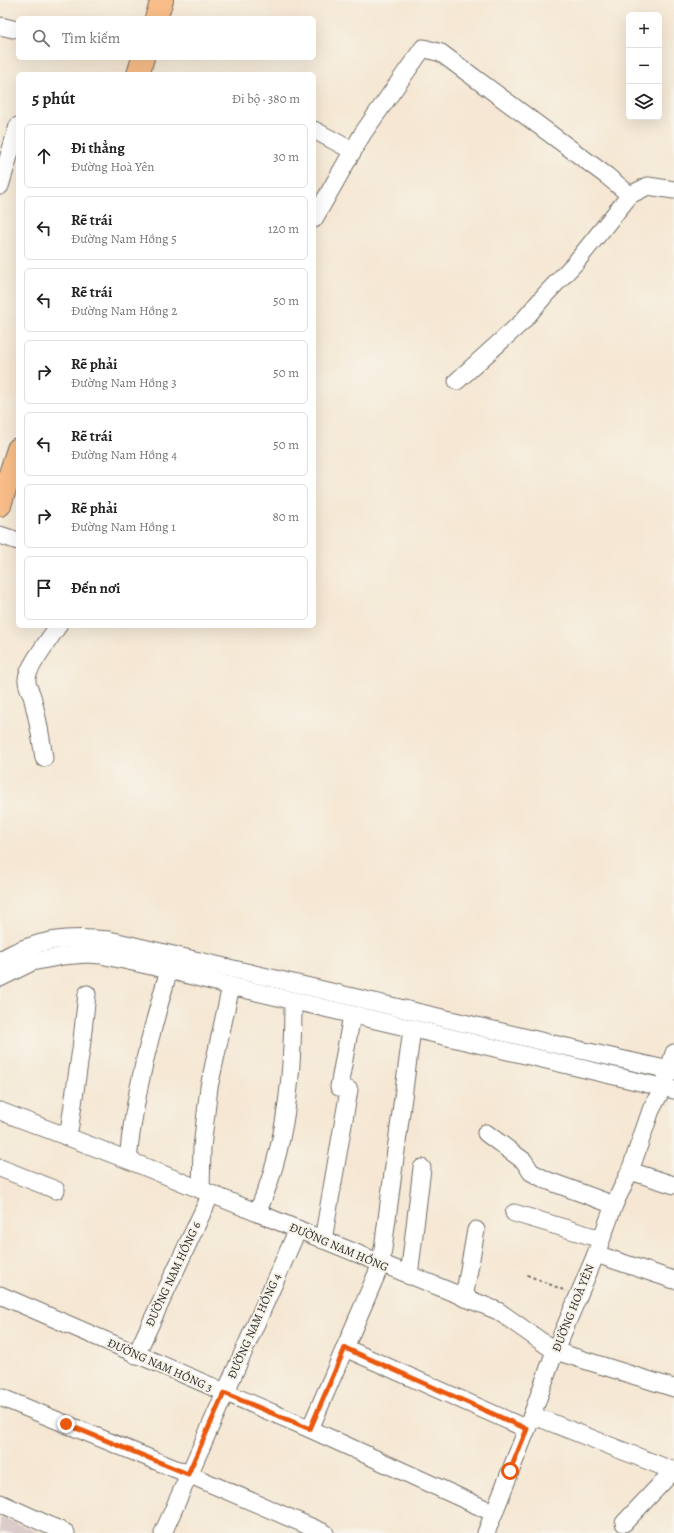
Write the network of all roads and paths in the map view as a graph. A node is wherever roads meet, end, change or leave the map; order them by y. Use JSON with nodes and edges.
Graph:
{"nodes":[{"id":1,"x":162,"y":0,"type":"edge"},
{"id":2,"x":157,"y":16,"type":"edge"},
{"id":3,"x":142,"y":60,"type":"edge"},
{"id":4,"x":139,"y":72,"type":"edge"},
{"id":5,"x":316,"y":131,"type":"edge"},
{"id":6,"x":16,"y":133,"type":"edge"},
{"id":7,"x":353,"y":151,"type":"junction"},
{"id":8,"x":0,"y":186,"type":"edge"},
{"id":9,"x":674,"y":190,"type":"edge"},
{"id":10,"x":630,"y":195,"type":"junction"},
{"id":11,"x":316,"y":216,"type":"edge"},
{"id":12,"x":457,"y":381,"type":"dead end"},
{"id":13,"x":16,"y":455,"type":"edge"},
{"id":14,"x":0,"y":505,"type":"edge"},
{"id":15,"x":0,"y":535,"type":"edge"},
{"id":16,"x":16,"y":540,"type":"edge"},
{"id":17,"x":57,"y":628,"type":"edge"},
{"id":18,"x":44,"y":758,"type":"dead end"},
{"id":19,"x":0,"y":960,"type":"edge"},
{"id":20,"x":169,"y":970,"type":"junction"},
{"id":21,"x":0,"y":978,"type":"edge"},
{"id":22,"x":231,"y":986,"type":"junction"},
{"id":23,"x":87,"y":994,"type":"dead end"},
{"id":24,"x":293,"y":1001,"type":"junction"},
{"id":25,"x":352,"y":1015,"type":"junction"},
{"id":26,"x":412,"y":1029,"type":"junction"},
{"id":27,"x":674,"y":1053,"type":"edge"},
{"id":28,"x":669,"y":1079,"type":"edge"},
{"id":29,"x":0,"y":1111,"type":"edge"},
{"id":30,"x":486,"y":1133,"type":"dead end"},
{"id":31,"x":67,"y":1137,"type":"junction"},
{"id":32,"x":128,"y":1160,"type":"junction"},
{"id":33,"x":0,"y":1168,"type":"edge"},
{"id":34,"x":422,"y":1168,"type":"dead end"},
{"id":35,"x":630,"y":1171,"type":"junction"},
{"id":36,"x":674,"y":1185,"type":"edge"},
{"id":37,"x":56,"y":1190,"type":"dead end"},
{"id":38,"x":206,"y":1192,"type":"junction"},
{"id":39,"x":614,"y":1205,"type":"junction"},
{"id":40,"x":514,"y":1212,"type":"dead end"},
{"id":41,"x":257,"y":1213,"type":"junction"},
{"id":42,"x":298,"y":1230,"type":"junction"},
{"id":43,"x":476,"y":1230,"type":"dead end"},
{"id":44,"x":323,"y":1240,"type":"junction"},
{"id":45,"x":598,"y":1246,"type":"junction"},
{"id":46,"x":380,"y":1264,"type":"junction"},
{"id":47,"x":527,"y":1275,"type":"dead end"},
{"id":48,"x":409,"y":1276,"type":"junction"},
{"id":49,"x":674,"y":1280,"type":"edge"},
{"id":50,"x":0,"y":1296,"type":"edge"},
{"id":51,"x":578,"y":1296,"type":"junction"},
{"id":52,"x":464,"y":1298,"type":"junction"},
{"id":53,"x":345,"y":1348,"type":"junction"},
{"id":54,"x":555,"y":1351,"type":"junction"},
{"id":55,"x":136,"y":1355,"type":"junction"},
{"id":56,"x":674,"y":1388,"type":"edge"},
{"id":57,"x":224,"y":1393,"type":"junction"},
{"id":58,"x":0,"y":1397,"type":"edge"},
{"id":59,"x":529,"y":1422,"type":"junction"},
{"id":60,"x":310,"y":1429,"type":"junction"},
{"id":61,"x":674,"y":1470,"type":"edge"},
{"id":62,"x":188,"y":1474,"type":"junction"},
{"id":63,"x":0,"y":1503,"type":"edge"},
{"id":64,"x":494,"y":1513,"type":"junction"},
{"id":65,"x":624,"y":1523,"type":"dead end"},
{"id":66,"x":66,"y":1533,"type":"edge"},
{"id":67,"x":163,"y":1533,"type":"edge"},
{"id":68,"x":324,"y":1533,"type":"edge"},
{"id":69,"x":486,"y":1533,"type":"edge"}],
"edges":[{"from":1,"to":2,"type":"main road"},
{"from":3,"to":4,"type":"main road"},
{"from":5,"to":7,"type":"street"},
{"from":6,"to":8,"type":"street"},
{"from":7,"to":10,"type":"street"},
{"from":7,"to":11,"type":"street"},
{"from":9,"to":10,"type":"street"},
{"from":10,"to":12,"type":"street"},
{"from":13,"to":14,"type":"main road"},
{"from":15,"to":16,"type":"street"},
{"from":17,"to":18,"type":"street"},
{"from":19,"to":28,"type":"street"},
{"from":20,"to":21,"type":"street"},
{"from":20,"to":22,"type":"street"},
{"from":20,"to":32,"type":"street"},
{"from":22,"to":24,"type":"street"},
{"from":22,"to":38,"type":"street"},
{"from":23,"to":31,"type":"street"},
{"from":24,"to":25,"type":"street"},
{"from":24,"to":41,"type":"street"},
{"from":25,"to":26,"type":"street"},
{"from":25,"to":44,"type":"street"},
{"from":26,"to":28,"type":"street"},
{"from":26,"to":46,"type":"street"},
{"from":27,"to":28,"type":"street","name":"ĐƯỜNG HOÀ YÊN"},
{"from":28,"to":35,"type":"street","name":"ĐƯỜNG HOÀ YÊN"},
{"from":29,"to":31,"type":"street","name":"ĐƯỜNG NAM HỒNG"},
{"from":30,"to":39,"type":"street"},
{"from":31,"to":32,"type":"street","name":"ĐƯỜNG NAM HỒNG"},
{"from":32,"to":38,"type":"street","name":"ĐƯỜNG NAM HỒNG"},
{"from":33,"to":37,"type":"street"},
{"from":34,"to":48,"type":"street"},
{"from":35,"to":36,"type":"street"},
{"from":35,"to":39,"type":"street","name":"ĐƯỜNG HOÀ YÊN"},
{"from":38,"to":41,"type":"street","name":"ĐƯỜNG NAM HỒNG"},
{"from":38,"to":55,"type":"street","name":"ĐƯỜNG NAM HỒNG 6"},
{"from":39,"to":45,"type":"street","name":"ĐƯỜNG HOÀ YÊN"},
{"from":40,"to":45,"type":"street"},
{"from":41,"to":42,"type":"street","name":"ĐƯỜNG NAM HỒNG"},
{"from":42,"to":44,"type":"street","name":"ĐƯỜNG NAM HỒNG"},
{"from":42,"to":57,"type":"street","name":"ĐƯỜNG NAM HỒNG 4"},
{"from":43,"to":52,"type":"street"},
{"from":44,"to":46,"type":"street","name":"ĐƯỜNG NAM HỒNG"},
{"from":45,"to":49,"type":"street"},
{"from":45,"to":51,"type":"street","name":"ĐƯỜNG HOÀ YÊN"},
{"from":46,"to":48,"type":"street","name":"ĐƯỜNG NAM HỒNG"},
{"from":46,"to":53,"type":"street"},
{"from":47,"to":51,"type":"path"},
{"from":48,"to":52,"type":"street","name":"ĐƯỜNG NAM HỒNG"},
{"from":50,"to":55,"type":"street","name":"ĐƯỜNG NAM HỒNG 3"},
{"from":51,"to":54,"type":"street","name":"ĐƯỜNG HOÀ YÊN"},
{"from":52,"to":54,"type":"street","name":"ĐƯỜNG NAM HỒNG"},
{"from":53,"to":59,"type":"street"},
{"from":53,"to":60,"type":"street"},
{"from":54,"to":56,"type":"street","name":"ĐƯỜNG NAM HỒNG"},
{"from":54,"to":59,"type":"street","name":"ĐƯỜNG HOÀ YÊN"},
{"from":55,"to":57,"type":"street","name":"ĐƯỜNG NAM HỒNG 3"},
{"from":57,"to":60,"type":"street","name":"ĐƯỜNG NAM HỒNG 3"},
{"from":57,"to":62,"type":"street","name":"ĐƯỜNG NAM HỒNG 4"},
{"from":58,"to":62,"type":"street"},
{"from":59,"to":61,"type":"street"},
{"from":59,"to":64,"type":"street","name":"ĐƯỜNG HOÀ YÊN"},
{"from":60,"to":64,"type":"street","name":"ĐƯỜNG NAM HỒNG 3"},
{"from":61,"to":65,"type":"street"},
{"from":62,"to":67,"type":"street","name":"ĐƯỜNG NAM HỒNG 4"},
{"from":62,"to":68,"type":"street"},
{"from":63,"to":66,"type":"street"},
{"from":64,"to":69,"type":"street","name":"ĐƯỜNG HOÀ YÊN"}]}
